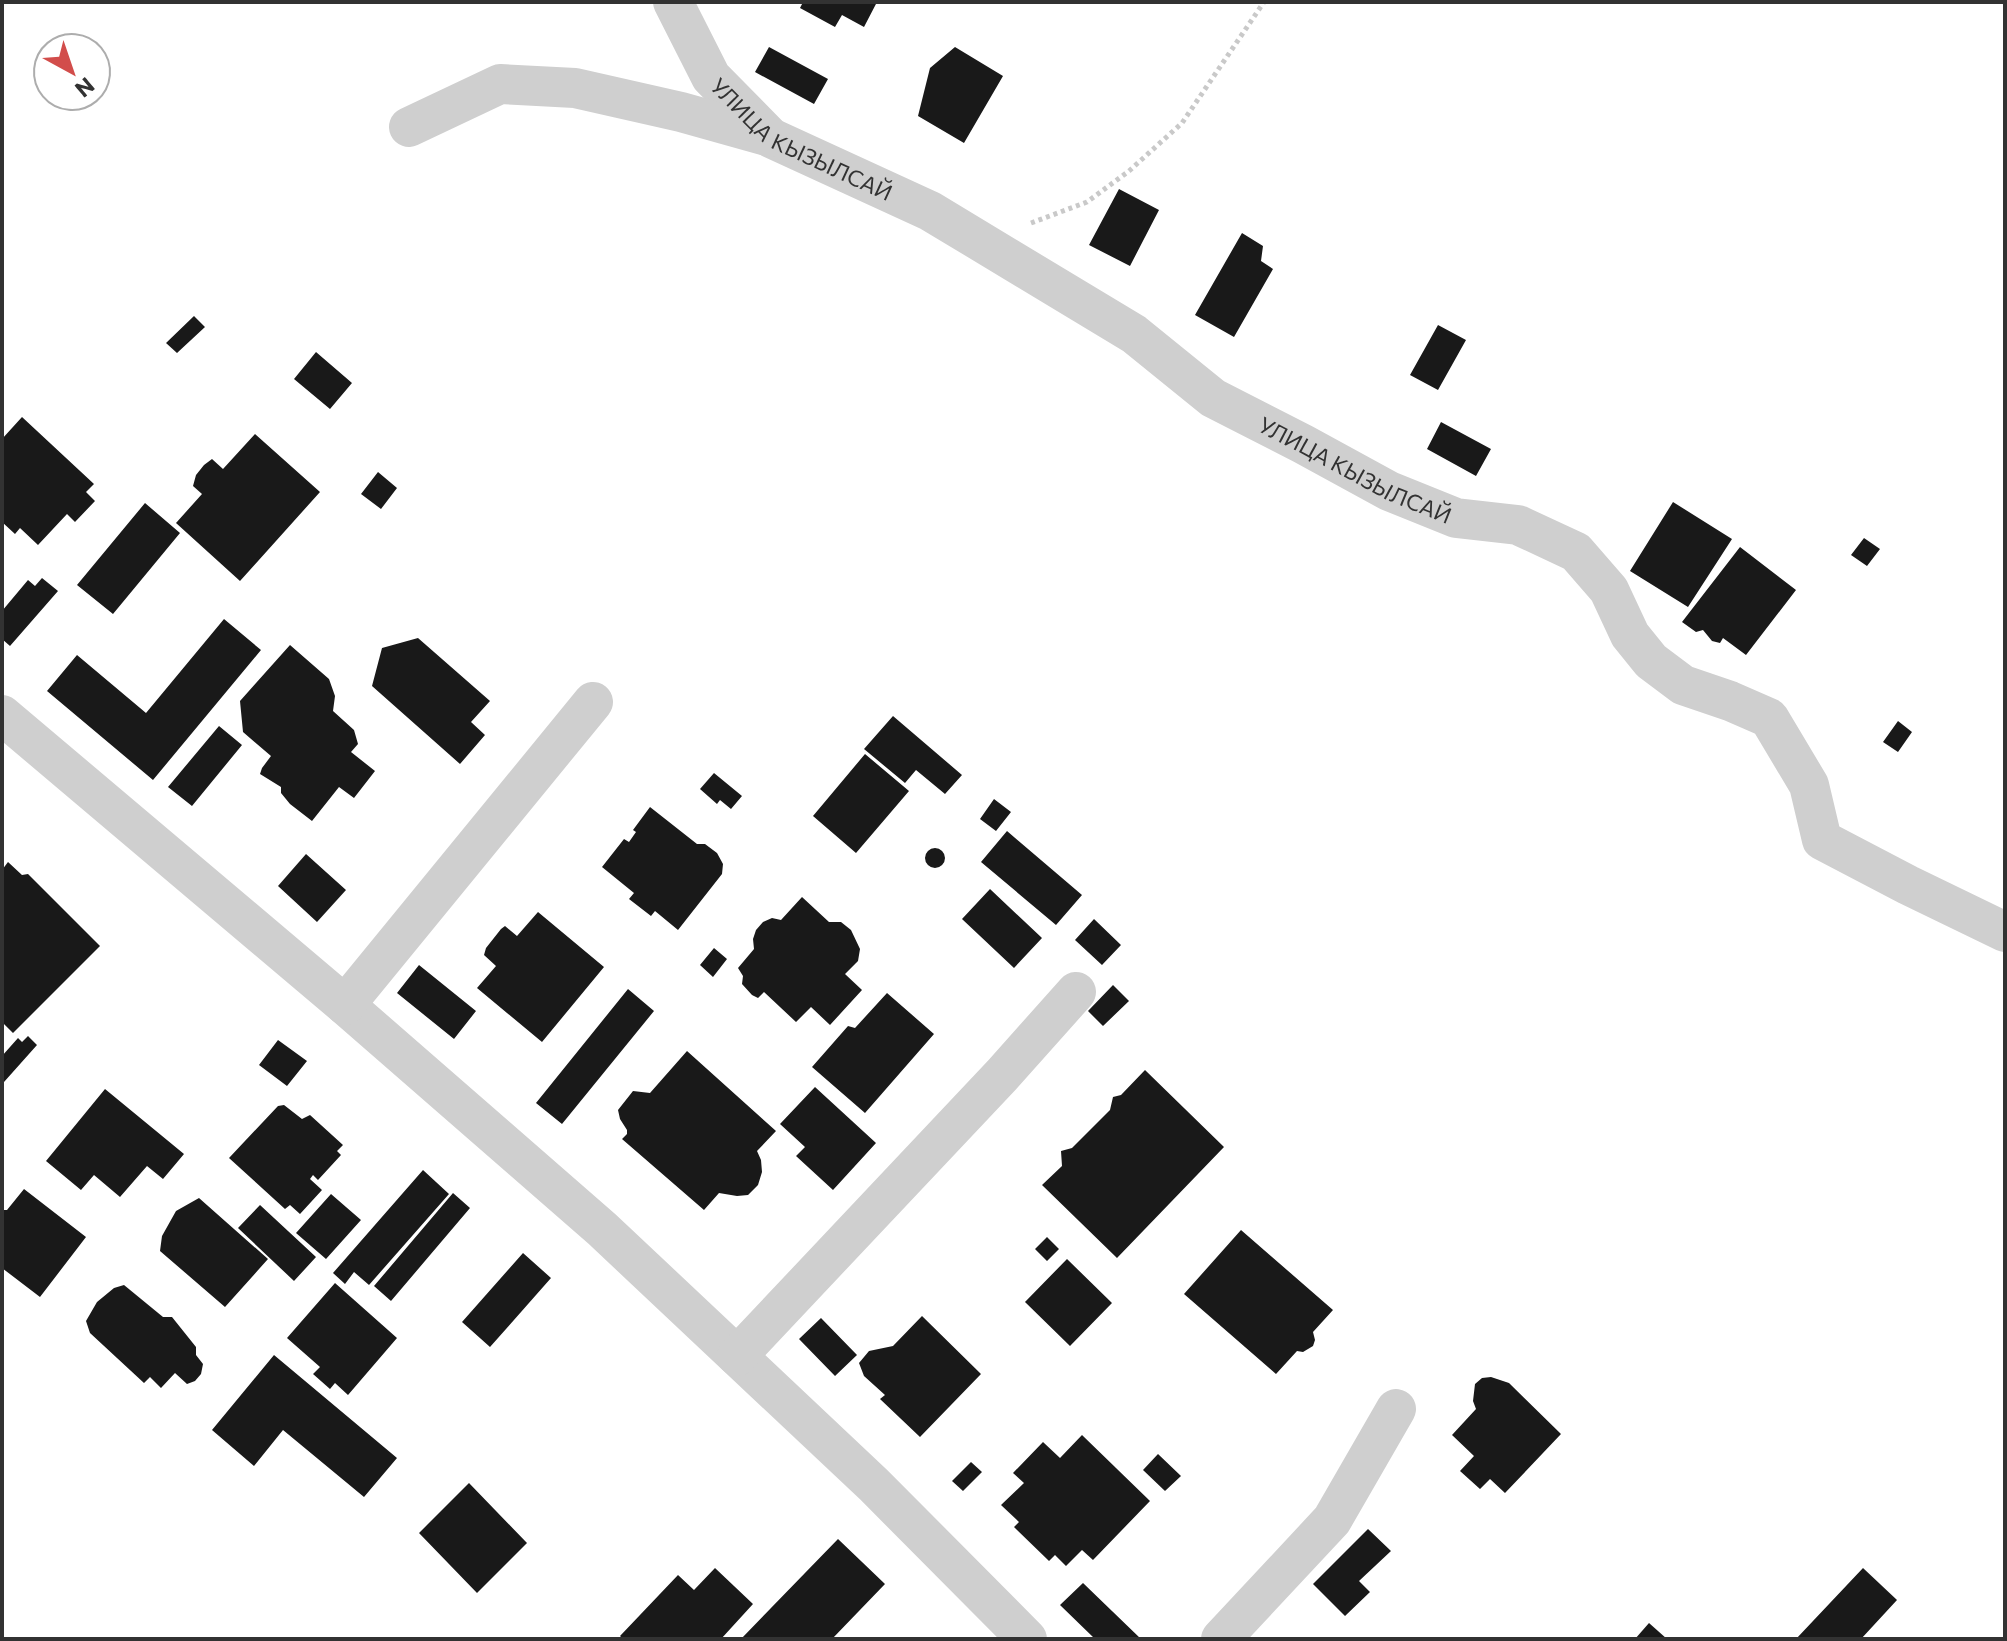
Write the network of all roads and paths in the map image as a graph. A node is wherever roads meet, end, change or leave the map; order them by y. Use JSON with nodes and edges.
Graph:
{"nodes":[{"id":1,"x":673,"y":2,"type":"edge"},
{"id":2,"x":1264,"y":2,"type":"edge"},
{"id":3,"x":409,"y":127,"type":"dead end"},
{"id":4,"x":771,"y":138,"type":"junction"},
{"id":5,"x":1016,"y":226,"type":"dead end"},
{"id":6,"x":593,"y":702,"type":"dead end"},
{"id":7,"x":2,"y":715,"type":"edge"},
{"id":8,"x":2005,"y":932,"type":"edge"},
{"id":9,"x":1076,"y":992,"type":"dead end"},
{"id":10,"x":345,"y":1005,"type":"junction"},
{"id":11,"x":737,"y":1356,"type":"junction"},
{"id":12,"x":1396,"y":1409,"type":"dead end"},
{"id":13,"x":1027,"y":1639,"type":"edge"},
{"id":14,"x":1221,"y":1639,"type":"edge"}],
"edges":[{"from":1,"to":4,"type":"street","name":"УЛИЦА КЫЗЫЛСАЙ"},
{"from":2,"to":5,"type":"path"},
{"from":3,"to":4,"type":"street"},
{"from":4,"to":8,"type":"street","name":"УЛИЦА КЫЗЫЛСАЙ"},
{"from":6,"to":10,"type":"street"},
{"from":7,"to":10,"type":"street"},
{"from":9,"to":11,"type":"street"},
{"from":10,"to":11,"type":"street"},
{"from":11,"to":13,"type":"street"},
{"from":12,"to":14,"type":"street"}]}
